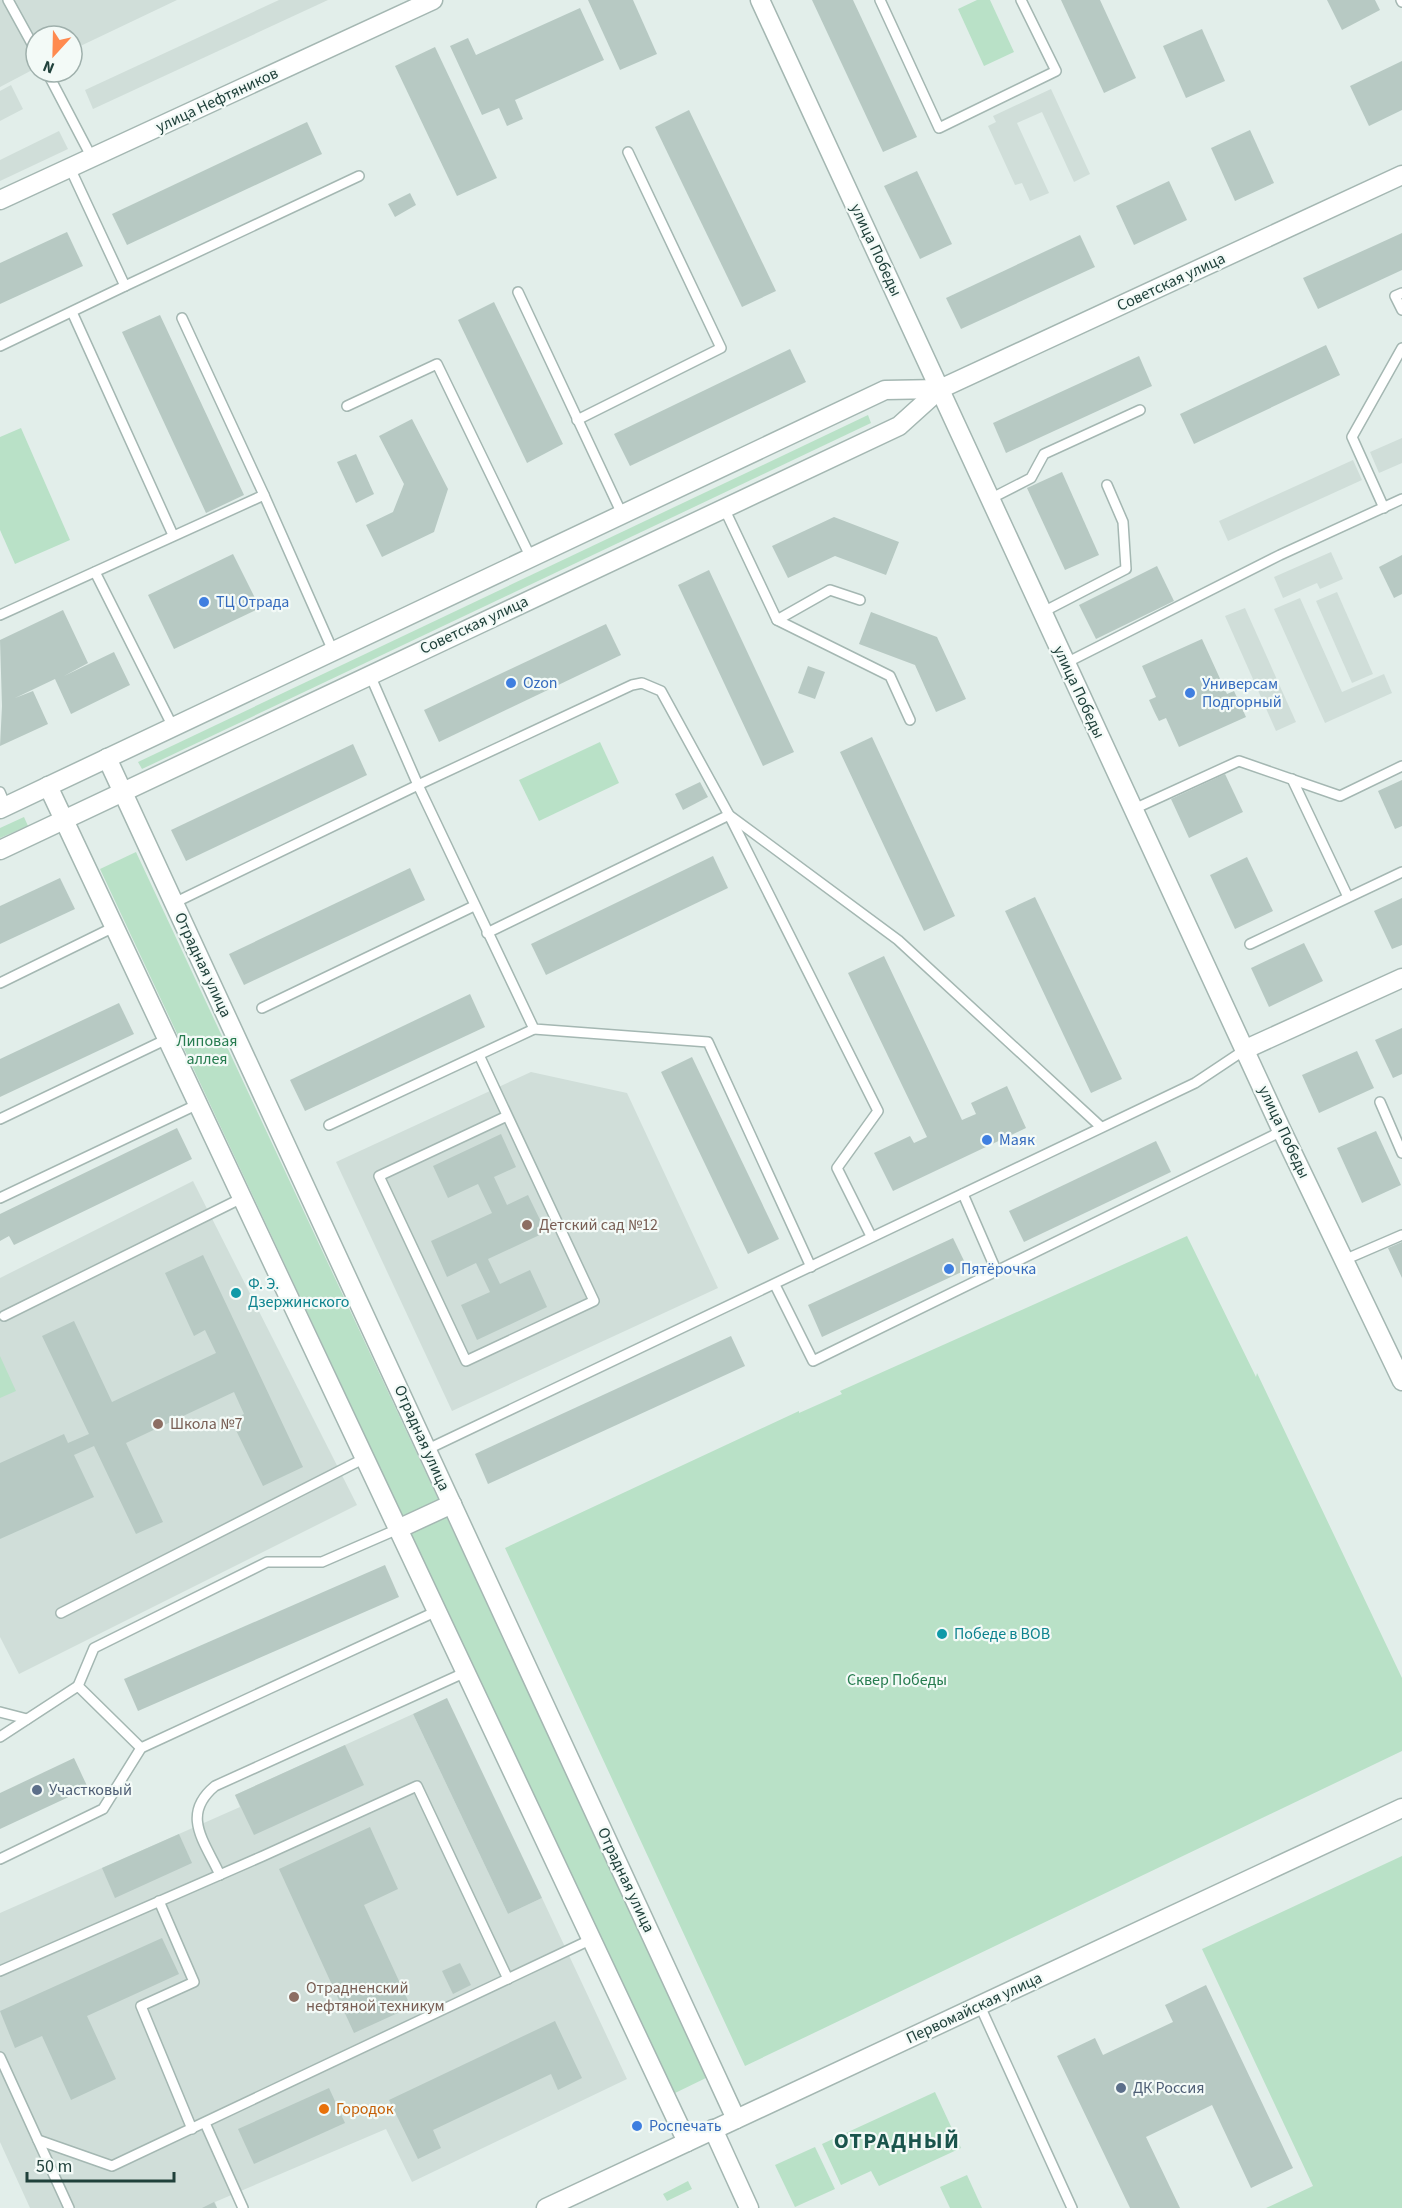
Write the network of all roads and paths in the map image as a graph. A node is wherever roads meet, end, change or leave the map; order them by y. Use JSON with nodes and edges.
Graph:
{"nodes":[{"id":1,"x":8,"y":0,"type":"edge"},
{"id":2,"x":434,"y":0,"type":"edge"},
{"id":3,"x":760,"y":0,"type":"edge"},
{"id":4,"x":880,"y":0,"type":"edge"},
{"id":5,"x":1022,"y":0,"type":"edge"},
{"id":6,"x":24,"y":29,"type":"edge"},
{"id":7,"x":53,"y":84,"type":"edge"},
{"id":8,"x":628,"y":152,"type":"dead end"},
{"id":9,"x":92,"y":158,"type":"junction"},
{"id":10,"x":70,"y":168,"type":"junction"},
{"id":11,"x":1402,"y":175,"type":"edge"},
{"id":12,"x":359,"y":176,"type":"dead end"},
{"id":13,"x":0,"y":200,"type":"edge"},
{"id":14,"x":125,"y":286,"type":"junction"},
{"id":15,"x":518,"y":292,"type":"dead end"},
{"id":16,"x":1402,"y":293,"type":"edge"},
{"id":17,"x":1402,"y":310,"type":"edge"},
{"id":18,"x":72,"y":312,"type":"junction"},
{"id":19,"x":182,"y":318,"type":"dead end"},
{"id":20,"x":0,"y":346,"type":"edge"},
{"id":21,"x":1402,"y":348,"type":"edge"},
{"id":22,"x":940,"y":389,"type":"junction"},
{"id":23,"x":346,"y":406,"type":"dead end"},
{"id":24,"x":1140,"y":410,"type":"dead end"},
{"id":25,"x":578,"y":420,"type":"junction"},
{"id":26,"x":1107,"y":485,"type":"dead end"},
{"id":27,"x":264,"y":495,"type":"junction"},
{"id":28,"x":990,"y":499,"type":"junction"},
{"id":29,"x":1402,"y":499,"type":"edge"},
{"id":30,"x":724,"y":508,"type":"junction"},
{"id":31,"x":1384,"y":508,"type":"junction"},
{"id":32,"x":622,"y":514,"type":"junction"},
{"id":33,"x":173,"y":536,"type":"junction"},
{"id":34,"x":531,"y":558,"type":"junction"},
{"id":35,"x":95,"y":572,"type":"junction"},
{"id":36,"x":860,"y":600,"type":"dead end"},
{"id":37,"x":1043,"y":612,"type":"junction"},
{"id":38,"x":0,"y":615,"type":"edge"},
{"id":39,"x":777,"y":620,"type":"junction"},
{"id":40,"x":333,"y":651,"type":"junction"},
{"id":41,"x":1066,"y":663,"type":"junction"},
{"id":42,"x":370,"y":675,"type":"junction"},
{"id":43,"x":910,"y":720,"type":"dead end"},
{"id":44,"x":173,"y":727,"type":"junction"},
{"id":45,"x":107,"y":758,"type":"junction"},
{"id":46,"x":1402,"y":766,"type":"edge"},
{"id":47,"x":1292,"y":779,"type":"junction"},
{"id":48,"x":418,"y":785,"type":"junction"},
{"id":49,"x":48,"y":786,"type":"junction"},
{"id":50,"x":123,"y":793,"type":"junction"},
{"id":51,"x":2,"y":802,"type":"edge"},
{"id":52,"x":1134,"y":809,"type":"junction"},
{"id":53,"x":729,"y":815,"type":"junction"},
{"id":54,"x":64,"y":820,"type":"junction"},
{"id":55,"x":0,"y":850,"type":"edge"},
{"id":56,"x":1402,"y":872,"type":"edge"},
{"id":57,"x":1348,"y":897,"type":"junction"},
{"id":58,"x":174,"y":903,"type":"junction"},
{"id":59,"x":474,"y":906,"type":"junction"},
{"id":60,"x":114,"y":927,"type":"junction"},
{"id":61,"x":487,"y":933,"type":"junction"},
{"id":62,"x":1250,"y":944,"type":"dead end"},
{"id":63,"x":1402,"y":978,"type":"edge"},
{"id":64,"x":0,"y":983,"type":"edge"},
{"id":65,"x":262,"y":1008,"type":"dead end"},
{"id":66,"x":534,"y":1029,"type":"junction"},
{"id":67,"x":167,"y":1039,"type":"junction"},
{"id":68,"x":1246,"y":1049,"type":"junction"},
{"id":69,"x":478,"y":1055,"type":"junction"},
{"id":70,"x":1380,"y":1102,"type":"dead end"},
{"id":71,"x":196,"y":1105,"type":"junction"},
{"id":72,"x":507,"y":1116,"type":"junction"},
{"id":73,"x":0,"y":1119,"type":"edge"},
{"id":74,"x":329,"y":1125,"type":"dead end"},
{"id":75,"x":1101,"y":1127,"type":"junction"},
{"id":76,"x":1282,"y":1131,"type":"junction"},
{"id":77,"x":1402,"y":1153,"type":"edge"},
{"id":78,"x":963,"y":1194,"type":"junction"},
{"id":79,"x":0,"y":1198,"type":"edge"},
{"id":80,"x":242,"y":1198,"type":"junction"},
{"id":81,"x":1402,"y":1235,"type":"edge"},
{"id":82,"x":871,"y":1236,"type":"junction"},
{"id":83,"x":1344,"y":1260,"type":"junction"},
{"id":84,"x":811,"y":1267,"type":"junction"},
{"id":85,"x":996,"y":1270,"type":"junction"},
{"id":86,"x":775,"y":1286,"type":"junction"},
{"id":87,"x":4,"y":1316,"type":"dead end"},
{"id":88,"x":1402,"y":1382,"type":"edge"},
{"id":89,"x":428,"y":1449,"type":"junction"},
{"id":90,"x":365,"y":1458,"type":"junction"},
{"id":91,"x":452,"y":1504,"type":"junction"},
{"id":92,"x":398,"y":1529,"type":"junction"},
{"id":93,"x":437,"y":1611,"type":"junction"},
{"id":94,"x":61,"y":1613,"type":"dead end"},
{"id":95,"x":466,"y":1672,"type":"junction"},
{"id":96,"x":78,"y":1686,"type":"junction"},
{"id":97,"x":0,"y":1712,"type":"edge"},
{"id":98,"x":27,"y":1719,"type":"junction"},
{"id":99,"x":0,"y":1737,"type":"edge"},
{"id":100,"x":141,"y":1748,"type":"junction"},
{"id":101,"x":1402,"y":1808,"type":"edge"},
{"id":102,"x":0,"y":1859,"type":"edge"},
{"id":103,"x":220,"y":1875,"type":"junction"},
{"id":104,"x":159,"y":1901,"type":"junction"},
{"id":105,"x":592,"y":1939,"type":"junction"},
{"id":106,"x":0,"y":1971,"type":"edge"},
{"id":107,"x":508,"y":1979,"type":"junction"},
{"id":108,"x":980,"y":2006,"type":"junction"},
{"id":109,"x":0,"y":2057,"type":"edge"},
{"id":110,"x":736,"y":2119,"type":"junction"},
{"id":111,"x":205,"y":2123,"type":"junction"},
{"id":112,"x":192,"y":2129,"type":"junction"},
{"id":113,"x":713,"y":2129,"type":"junction"},
{"id":114,"x":38,"y":2140,"type":"junction"},
{"id":115,"x":687,"y":2142,"type":"junction"},
{"id":116,"x":69,"y":2208,"type":"edge"},
{"id":117,"x":243,"y":2208,"type":"edge"},
{"id":118,"x":546,"y":2208,"type":"edge"},
{"id":119,"x":749,"y":2208,"type":"edge"},
{"id":120,"x":1072,"y":2208,"type":"edge"}],
"edges":[{"from":1,"to":6,"type":"lane"},
{"from":2,"to":9,"type":"street","name":"улица Нефтяников"},
{"from":3,"to":22,"type":"street","name":"улица Победы"},
{"from":4,"to":5,"type":"lane"},
{"from":7,"to":9,"type":"lane"},
{"from":8,"to":25,"type":"lane"},
{"from":9,"to":10,"type":"street","name":"улица Нефтяников"},
{"from":10,"to":13,"type":"street","name":"улица Нефтяников"},
{"from":10,"to":14,"type":"lane"},
{"from":11,"to":22,"type":"street","name":"Советская улица"},
{"from":12,"to":14,"type":"lane"},
{"from":14,"to":18,"type":"lane"},
{"from":15,"to":25,"type":"lane"},
{"from":16,"to":17,"type":"lane"},
{"from":18,"to":20,"type":"lane"},
{"from":18,"to":33,"type":"lane"},
{"from":19,"to":27,"type":"lane"},
{"from":21,"to":31,"type":"lane"},
{"from":22,"to":28,"type":"street","name":"улица Победы"},
{"from":22,"to":30,"type":"street","name":"Советская улица"},
{"from":22,"to":32,"type":"street","name":"Советская улица"},
{"from":23,"to":34,"type":"lane"},
{"from":24,"to":28,"type":"lane"},
{"from":25,"to":32,"type":"lane"},
{"from":26,"to":37,"type":"lane"},
{"from":27,"to":33,"type":"lane"},
{"from":27,"to":40,"type":"lane"},
{"from":28,"to":37,"type":"street","name":"улица Победы"},
{"from":29,"to":31,"type":"lane"},
{"from":30,"to":39,"type":"lane"},
{"from":30,"to":42,"type":"street","name":"Советская улица"},
{"from":31,"to":41,"type":"lane"},
{"from":32,"to":34,"type":"street","name":"Советская улица"},
{"from":33,"to":35,"type":"lane"},
{"from":34,"to":40,"type":"street","name":"Советская улица"},
{"from":35,"to":38,"type":"lane"},
{"from":35,"to":44,"type":"lane"},
{"from":36,"to":39,"type":"lane"},
{"from":37,"to":41,"type":"street","name":"улица Победы"},
{"from":39,"to":43,"type":"lane"},
{"from":40,"to":44,"type":"street","name":"Советская улица"},
{"from":41,"to":52,"type":"street","name":"улица Победы"},
{"from":42,"to":48,"type":"lane"},
{"from":42,"to":50,"type":"street","name":"Советская улица"},
{"from":44,"to":45,"type":"street","name":"Советская улица"},
{"from":45,"to":49,"type":"street","name":"Советская улица"},
{"from":45,"to":50,"type":"street","name":"Отрадная улица"},
{"from":46,"to":47,"type":"lane"},
{"from":47,"to":52,"type":"lane"},
{"from":47,"to":57,"type":"lane"},
{"from":48,"to":53,"type":"lane"},
{"from":48,"to":58,"type":"lane"},
{"from":48,"to":59,"type":"lane"},
{"from":49,"to":51,"type":"street","name":"Советская улица"},
{"from":49,"to":54,"type":"street"},
{"from":50,"to":54,"type":"street","name":"Советская улица"},
{"from":50,"to":58,"type":"street","name":"Отрадная улица"},
{"from":52,"to":68,"type":"street","name":"улица Победы"},
{"from":53,"to":61,"type":"lane"},
{"from":53,"to":75,"type":"lane"},
{"from":53,"to":82,"type":"lane"},
{"from":54,"to":55,"type":"street","name":"Советская улица"},
{"from":54,"to":60,"type":"street"},
{"from":56,"to":57,"type":"lane"},
{"from":57,"to":62,"type":"lane"},
{"from":58,"to":89,"type":"street","name":"Отрадная улица"},
{"from":59,"to":61,"type":"lane"},
{"from":59,"to":65,"type":"lane"},
{"from":60,"to":64,"type":"lane"},
{"from":60,"to":67,"type":"street"},
{"from":61,"to":66,"type":"lane"},
{"from":63,"to":68,"type":"street"},
{"from":66,"to":69,"type":"lane"},
{"from":66,"to":84,"type":"lane"},
{"from":67,"to":71,"type":"street"},
{"from":67,"to":73,"type":"lane"},
{"from":68,"to":75,"type":"lane"},
{"from":68,"to":76,"type":"street","name":"улица Победы"},
{"from":69,"to":72,"type":"lane"},
{"from":69,"to":74,"type":"lane"},
{"from":70,"to":77,"type":"lane"},
{"from":71,"to":79,"type":"lane"},
{"from":71,"to":80,"type":"street"},
{"from":72,"to":72,"type":"lane"},
{"from":75,"to":78,"type":"lane"},
{"from":76,"to":83,"type":"street","name":"улица Победы"},
{"from":76,"to":85,"type":"lane"},
{"from":78,"to":82,"type":"lane"},
{"from":78,"to":85,"type":"lane"},
{"from":80,"to":87,"type":"lane"},
{"from":80,"to":90,"type":"street"},
{"from":81,"to":83,"type":"lane"},
{"from":82,"to":84,"type":"lane"},
{"from":83,"to":88,"type":"street","name":"улица Победы"},
{"from":84,"to":86,"type":"lane"},
{"from":85,"to":86,"type":"lane"},
{"from":86,"to":89,"type":"lane"},
{"from":89,"to":91,"type":"street","name":"Отрадная улица"},
{"from":90,"to":92,"type":"street"},
{"from":90,"to":94,"type":"lane"},
{"from":91,"to":92,"type":"street"},
{"from":91,"to":110,"type":"street","name":"Отрадная улица"},
{"from":92,"to":93,"type":"street"},
{"from":92,"to":96,"type":"lane"},
{"from":93,"to":95,"type":"street"},
{"from":93,"to":100,"type":"lane"},
{"from":95,"to":103,"type":"lane"},
{"from":95,"to":105,"type":"street"},
{"from":96,"to":98,"type":"lane"},
{"from":96,"to":100,"type":"lane"},
{"from":97,"to":98,"type":"lane"},
{"from":98,"to":99,"type":"lane"},
{"from":100,"to":102,"type":"lane"},
{"from":101,"to":108,"type":"street","name":"Первомайская улица"},
{"from":103,"to":104,"type":"lane"},
{"from":103,"to":107,"type":"lane"},
{"from":104,"to":106,"type":"lane"},
{"from":104,"to":112,"type":"lane"},
{"from":105,"to":107,"type":"lane"},
{"from":105,"to":115,"type":"street"},
{"from":107,"to":111,"type":"lane"},
{"from":108,"to":110,"type":"street","name":"Первомайская улица"},
{"from":108,"to":120,"type":"lane"},
{"from":109,"to":114,"type":"lane"},
{"from":110,"to":113,"type":"street","name":"Первомайская улица"},
{"from":111,"to":112,"type":"lane"},
{"from":111,"to":117,"type":"lane"},
{"from":112,"to":114,"type":"lane"},
{"from":113,"to":115,"type":"street","name":"Первомайская улица"},
{"from":113,"to":119,"type":"street"},
{"from":114,"to":116,"type":"lane"},
{"from":115,"to":118,"type":"street","name":"Первомайская улица"}]}
